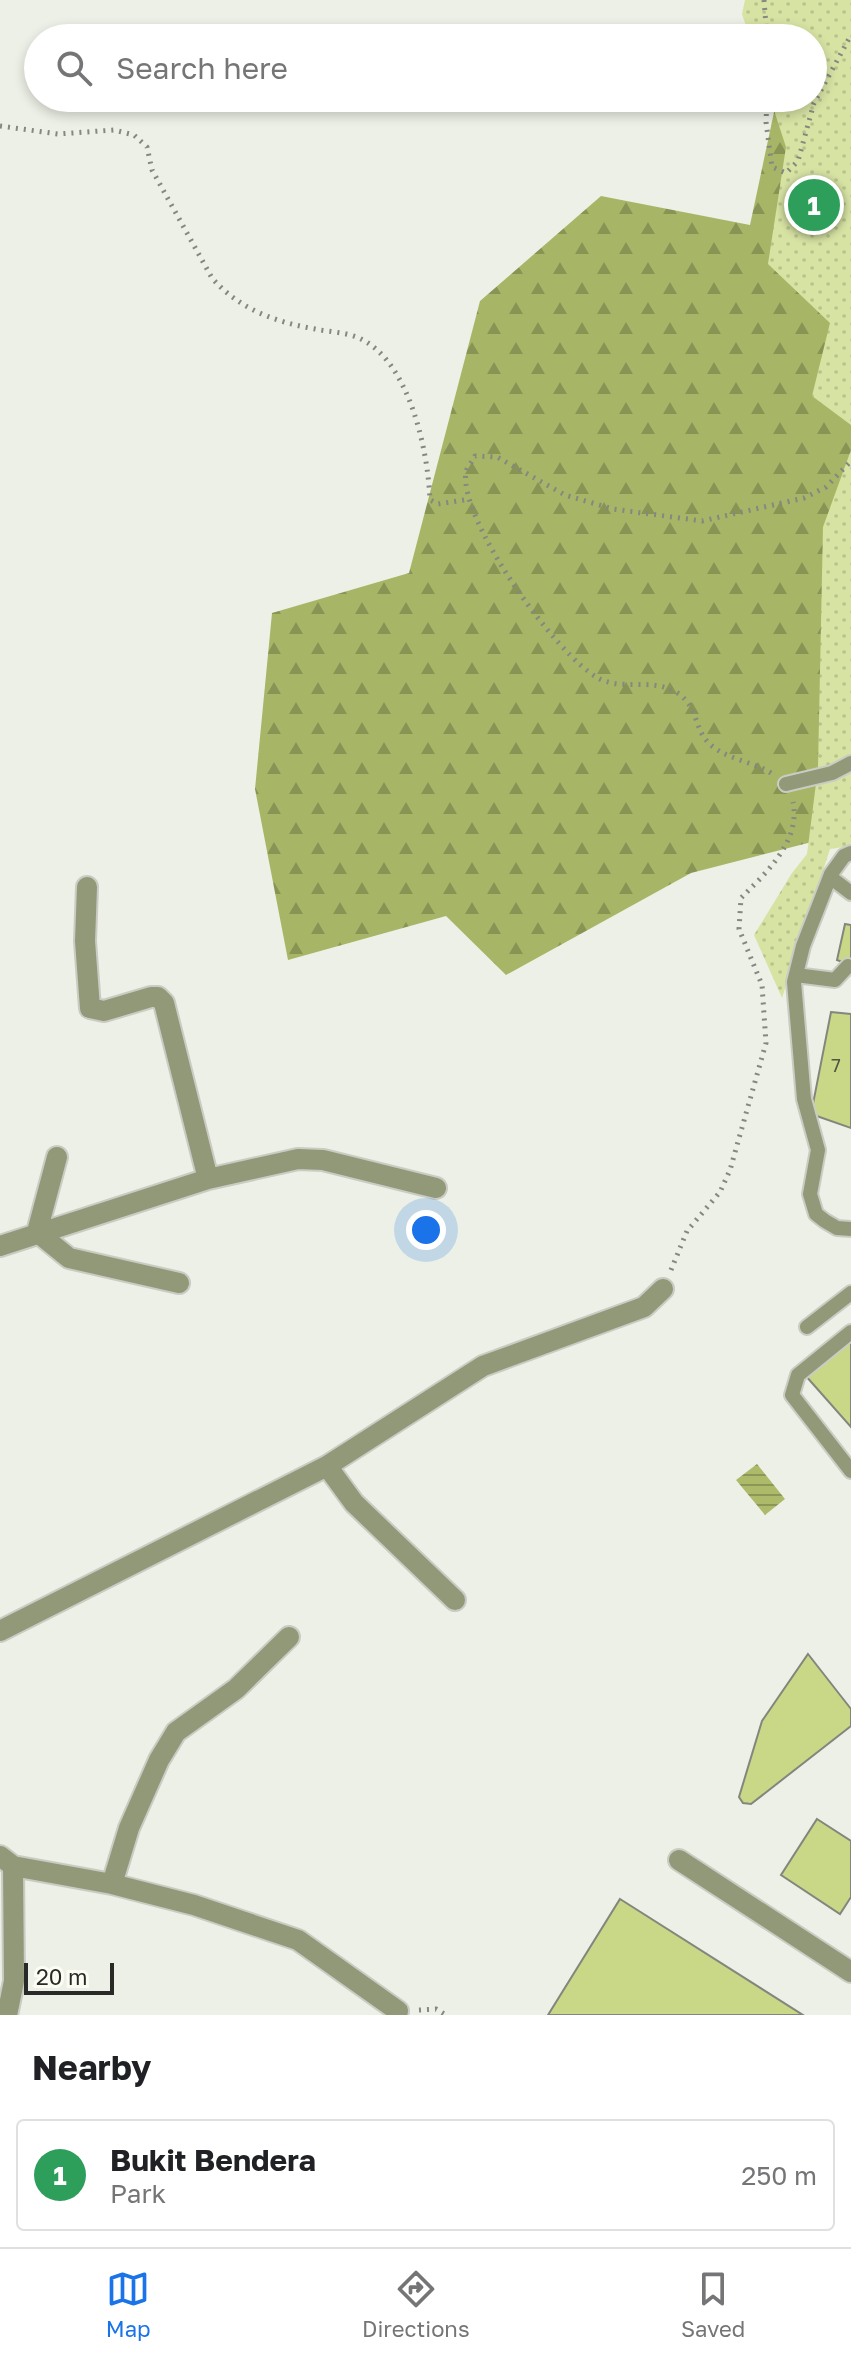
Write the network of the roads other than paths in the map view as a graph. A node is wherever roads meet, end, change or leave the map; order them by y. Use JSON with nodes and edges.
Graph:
{"nodes":[{"id":1,"x":851,"y":763,"type":"edge"},
{"id":2,"x":786,"y":784,"type":"road end"},
{"id":3,"x":851,"y":853,"type":"edge"},
{"id":4,"x":830,"y":877,"type":"junction"},
{"id":5,"x":87,"y":887,"type":"dead end"},
{"id":6,"x":851,"y":893,"type":"edge"},
{"id":7,"x":848,"y":966,"type":"dead end"},
{"id":8,"x":796,"y":975,"type":"junction"},
{"id":9,"x":57,"y":1157,"type":"dead end"},
{"id":10,"x":208,"y":1179,"type":"junction"},
{"id":11,"x":436,"y":1188,"type":"dead end"},
{"id":12,"x":851,"y":1229,"type":"edge"},
{"id":13,"x":37,"y":1232,"type":"junction"},
{"id":14,"x":0,"y":1246,"type":"edge"},
{"id":15,"x":179,"y":1283,"type":"dead end"},
{"id":16,"x":663,"y":1289,"type":"road end"},
{"id":17,"x":851,"y":1293,"type":"edge"},
{"id":18,"x":807,"y":1327,"type":"dead end"},
{"id":19,"x":851,"y":1332,"type":"edge"},
{"id":20,"x":327,"y":1466,"type":"junction"},
{"id":21,"x":851,"y":1471,"type":"edge"},
{"id":22,"x":455,"y":1600,"type":"dead end"},
{"id":23,"x":0,"y":1631,"type":"edge"},
{"id":24,"x":289,"y":1637,"type":"dead end"},
{"id":25,"x":679,"y":1860,"type":"dead end"},
{"id":26,"x":7,"y":1861,"type":"edge"},
{"id":27,"x":112,"y":1884,"type":"junction"},
{"id":28,"x":851,"y":1972,"type":"edge"},
{"id":29,"x":398,"y":2011,"type":"dead end"},
{"id":30,"x":7,"y":2015,"type":"edge"}],
"edges":[{"from":1,"to":2,"type":"lane"},
{"from":3,"to":4,"type":"lane"},
{"from":4,"to":6,"type":"lane"},
{"from":4,"to":8,"type":"lane"},
{"from":5,"to":10,"type":"street"},
{"from":7,"to":8,"type":"lane"},
{"from":8,"to":12,"type":"lane"},
{"from":9,"to":13,"type":"street"},
{"from":10,"to":11,"type":"street"},
{"from":10,"to":13,"type":"street"},
{"from":13,"to":14,"type":"street"},
{"from":13,"to":15,"type":"street"},
{"from":16,"to":20,"type":"street"},
{"from":17,"to":18,"type":"lane"},
{"from":19,"to":21,"type":"lane"},
{"from":20,"to":22,"type":"street"},
{"from":20,"to":23,"type":"street"},
{"from":24,"to":27,"type":"street"},
{"from":25,"to":28,"type":"street"},
{"from":26,"to":27,"type":"street"},
{"from":26,"to":30,"type":"street"},
{"from":27,"to":29,"type":"street"}]}
